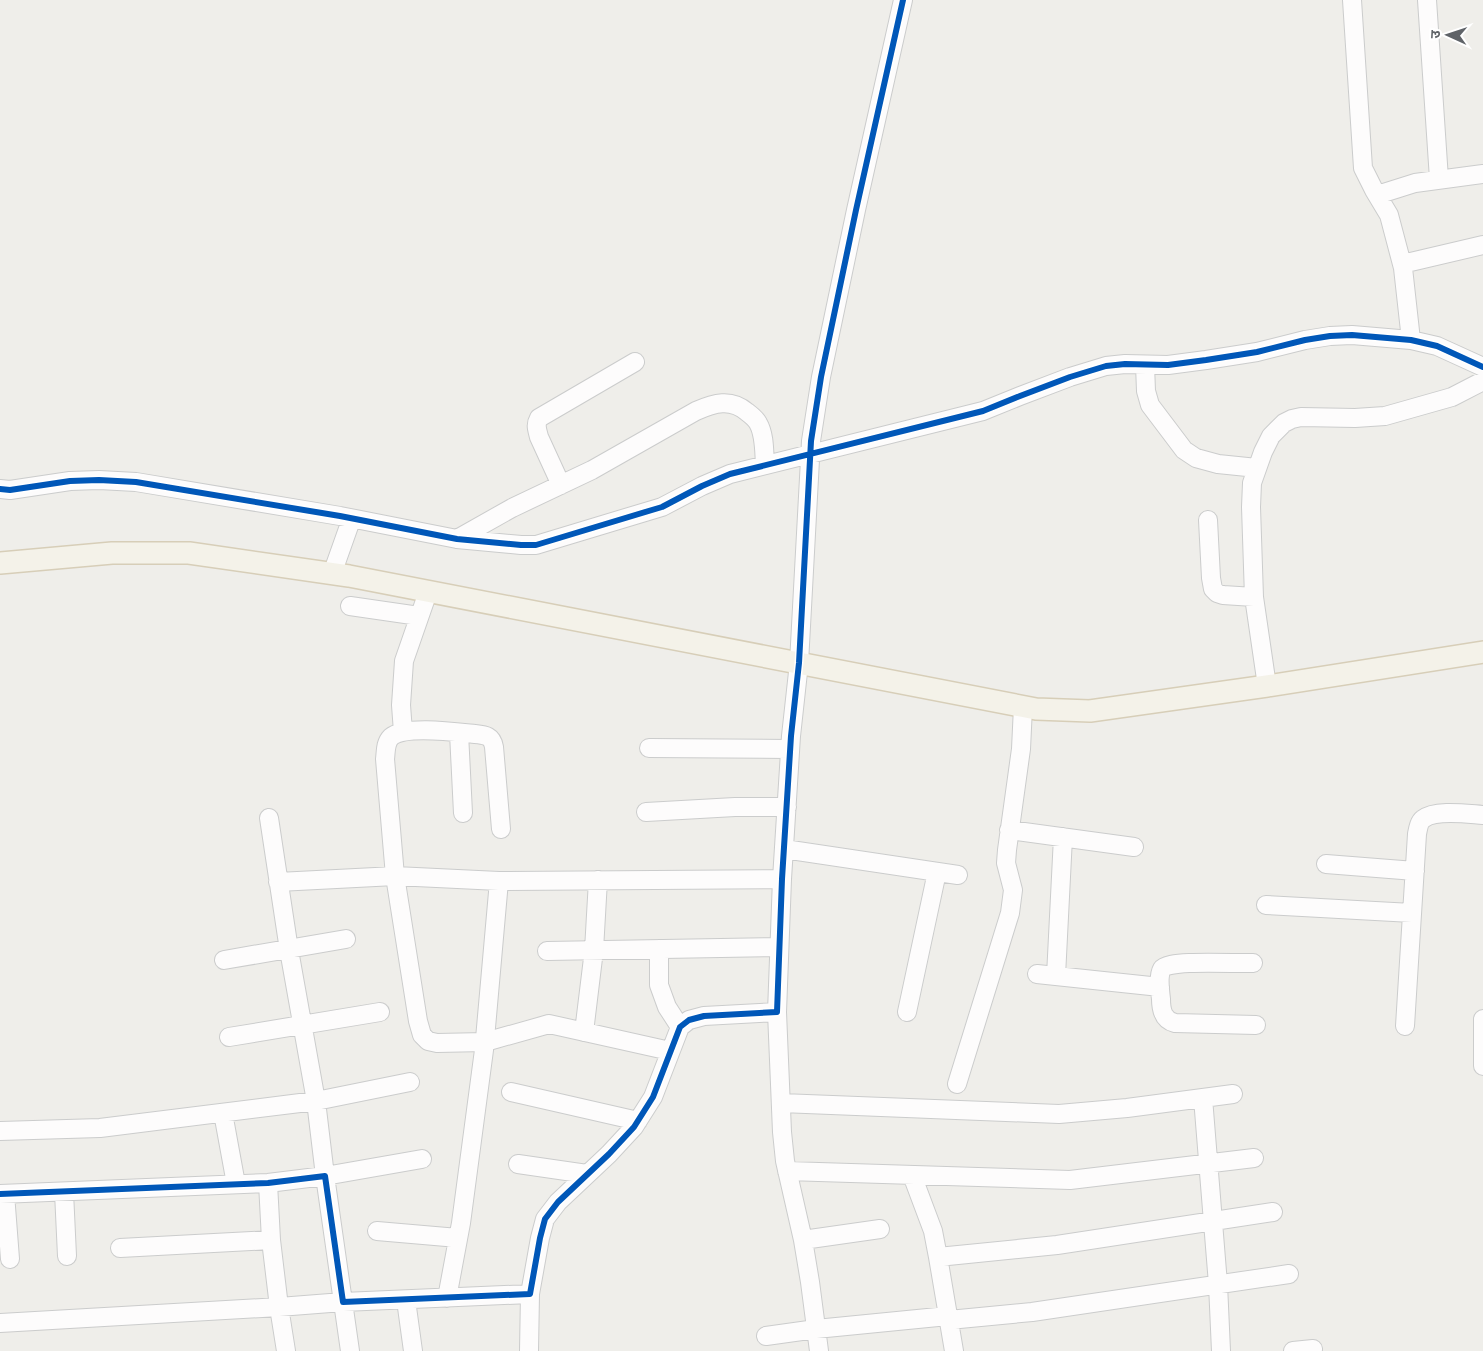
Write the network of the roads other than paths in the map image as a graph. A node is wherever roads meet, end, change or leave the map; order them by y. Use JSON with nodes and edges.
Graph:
{"nodes":[{"id":1,"x":903,"y":0,"type":"edge"},
{"id":2,"x":1352,"y":0,"type":"edge"},
{"id":3,"x":1428,"y":0,"type":"edge"},
{"id":4,"x":1483,"y":174,"type":"edge"},
{"id":5,"x":1439,"y":180,"type":"junction"},
{"id":6,"x":1377,"y":195,"type":"junction"},
{"id":7,"x":1483,"y":245,"type":"edge"},
{"id":8,"x":1402,"y":264,"type":"junction"},
{"id":9,"x":1411,"y":340,"type":"junction"},
{"id":10,"x":635,"y":362,"type":"dead end"},
{"id":11,"x":1145,"y":365,"type":"junction"},
{"id":12,"x":1483,"y":366,"type":"edge"},
{"id":13,"x":1483,"y":381,"type":"edge"},
{"id":14,"x":811,"y":455,"type":"junction"},
{"id":15,"x":766,"y":465,"type":"junction"},
{"id":16,"x":1257,"y":468,"type":"junction"},
{"id":17,"x":561,"y":485,"type":"junction"},
{"id":18,"x":0,"y":489,"type":"edge"},
{"id":19,"x":1208,"y":520,"type":"dead end"},
{"id":20,"x":349,"y":526,"type":"dead end"},
{"id":21,"x":457,"y":539,"type":"junction"},
{"id":22,"x":0,"y":563,"type":"edge"},
{"id":23,"x":332,"y":574,"type":"junction"},
{"id":24,"x":428,"y":592,"type":"junction"},
{"id":25,"x":1254,"y":597,"type":"junction"},
{"id":26,"x":350,"y":606,"type":"dead end"},
{"id":27,"x":420,"y":616,"type":"junction"},
{"id":28,"x":1483,"y":652,"type":"edge"},
{"id":29,"x":799,"y":664,"type":"junction"},
{"id":30,"x":1267,"y":686,"type":"junction"},
{"id":31,"x":1024,"y":706,"type":"junction"},
{"id":32,"x":403,"y":732,"type":"junction"},
{"id":33,"x":459,"y":732,"type":"junction"},
{"id":34,"x":649,"y":748,"type":"dead end"},
{"id":35,"x":790,"y":749,"type":"junction"},
{"id":36,"x":787,"y":806,"type":"junction"},
{"id":37,"x":646,"y":812,"type":"dead end"},
{"id":38,"x":463,"y":813,"type":"dead end"},
{"id":39,"x":1483,"y":814,"type":"edge"},
{"id":40,"x":269,"y":818,"type":"dead end"},
{"id":41,"x":501,"y":830,"type":"dead end"},
{"id":42,"x":1010,"y":830,"type":"junction"},
{"id":43,"x":1063,"y":837,"type":"junction"},
{"id":44,"x":1134,"y":847,"type":"dead end"},
{"id":45,"x":784,"y":849,"type":"junction"},
{"id":46,"x":1326,"y":864,"type":"dead end"},
{"id":47,"x":1415,"y":871,"type":"junction"},
{"id":48,"x":937,"y":872,"type":"junction"},
{"id":49,"x":958,"y":875,"type":"dead end"},
{"id":50,"x":395,"y":876,"type":"junction"},
{"id":51,"x":782,"y":879,"type":"junction"},
{"id":52,"x":598,"y":880,"type":"junction"},
{"id":53,"x":499,"y":881,"type":"junction"},
{"id":54,"x":278,"y":882,"type":"junction"},
{"id":55,"x":1266,"y":905,"type":"dead end"},
{"id":56,"x":1412,"y":913,"type":"junction"},
{"id":57,"x":346,"y":939,"type":"dead end"},
{"id":58,"x":779,"y":947,"type":"junction"},
{"id":59,"x":659,"y":949,"type":"junction"},
{"id":60,"x":289,"y":950,"type":"junction"},
{"id":61,"x":594,"y":950,"type":"junction"},
{"id":62,"x":547,"y":951,"type":"dead end"},
{"id":63,"x":224,"y":960,"type":"dead end"},
{"id":64,"x":1253,"y":964,"type":"dead end"},
{"id":65,"x":1037,"y":974,"type":"dead end"},
{"id":66,"x":1056,"y":976,"type":"junction"},
{"id":67,"x":1160,"y":987,"type":"junction"},
{"id":68,"x":380,"y":1012,"type":"dead end"},
{"id":69,"x":777,"y":1012,"type":"junction"},
{"id":70,"x":907,"y":1012,"type":"dead end"},
{"id":71,"x":1483,"y":1019,"type":"edge"},
{"id":72,"x":302,"y":1025,"type":"junction"},
{"id":73,"x":1256,"y":1025,"type":"dead end"},
{"id":74,"x":1405,"y":1026,"type":"dead end"},
{"id":75,"x":680,"y":1027,"type":"junction"},
{"id":76,"x":584,"y":1032,"type":"junction"},
{"id":77,"x":230,"y":1037,"type":"dead end"},
{"id":78,"x":485,"y":1042,"type":"junction"},
{"id":79,"x":670,"y":1051,"type":"junction"},
{"id":80,"x":1483,"y":1066,"type":"edge"},
{"id":81,"x":410,"y":1082,"type":"dead end"},
{"id":82,"x":957,"y":1084,"type":"dead end"},
{"id":83,"x":511,"y":1092,"type":"dead end"},
{"id":84,"x":1233,"y":1094,"type":"dead end"},
{"id":85,"x":1204,"y":1098,"type":"junction"},
{"id":86,"x":316,"y":1101,"type":"junction"},
{"id":87,"x":781,"y":1103,"type":"junction"},
{"id":88,"x":223,"y":1113,"type":"junction"},
{"id":89,"x":638,"y":1121,"type":"junction"},
{"id":90,"x":0,"y":1131,"type":"edge"},
{"id":91,"x":1254,"y":1158,"type":"dead end"},
{"id":92,"x":422,"y":1159,"type":"dead end"},
{"id":93,"x":518,"y":1164,"type":"dead end"},
{"id":94,"x":1208,"y":1164,"type":"junction"},
{"id":95,"x":788,"y":1171,"type":"junction"},
{"id":96,"x":587,"y":1174,"type":"junction"},
{"id":97,"x":912,"y":1175,"type":"junction"},
{"id":98,"x":325,"y":1176,"type":"junction"},
{"id":99,"x":268,"y":1183,"type":"junction"},
{"id":100,"x":236,"y":1184,"type":"junction"},
{"id":101,"x":64,"y":1192,"type":"junction"},
{"id":102,"x":3,"y":1194,"type":"edge"},
{"id":103,"x":1273,"y":1212,"type":"dead end"},
{"id":104,"x":1212,"y":1221,"type":"junction"},
{"id":105,"x":880,"y":1229,"type":"dead end"},
{"id":106,"x":377,"y":1231,"type":"dead end"},
{"id":107,"x":458,"y":1238,"type":"junction"},
{"id":108,"x":271,"y":1240,"type":"junction"},
{"id":109,"x":803,"y":1240,"type":"junction"},
{"id":110,"x":120,"y":1248,"type":"dead end"},
{"id":111,"x":68,"y":1256,"type":"dead end"},
{"id":112,"x":938,"y":1256,"type":"junction"},
{"id":113,"x":10,"y":1258,"type":"dead end"},
{"id":114,"x":1288,"y":1274,"type":"dead end"},
{"id":115,"x":1218,"y":1284,"type":"junction"},
{"id":116,"x":530,"y":1294,"type":"junction"},
{"id":117,"x":447,"y":1298,"type":"junction"},
{"id":118,"x":406,"y":1300,"type":"junction"},
{"id":119,"x":343,"y":1302,"type":"junction"},
{"id":120,"x":279,"y":1307,"type":"junction"},
{"id":121,"x":949,"y":1318,"type":"junction"},
{"id":122,"x":0,"y":1323,"type":"edge"},
{"id":123,"x":816,"y":1329,"type":"junction"},
{"id":124,"x":766,"y":1336,"type":"dead end"},
{"id":125,"x":1313,"y":1349,"type":"dead end"},
{"id":126,"x":286,"y":1351,"type":"edge"},
{"id":127,"x":350,"y":1351,"type":"edge"},
{"id":128,"x":413,"y":1351,"type":"edge"},
{"id":129,"x":529,"y":1351,"type":"edge"},
{"id":130,"x":819,"y":1351,"type":"edge"},
{"id":131,"x":954,"y":1351,"type":"edge"},
{"id":132,"x":1221,"y":1351,"type":"edge"},
{"id":133,"x":1293,"y":1351,"type":"edge"}],
"edges":[{"from":1,"to":14,"type":"street"},
{"from":2,"to":6,"type":"street"},
{"from":3,"to":5,"type":"street"},
{"from":4,"to":5,"type":"street"},
{"from":5,"to":6,"type":"street"},
{"from":6,"to":8,"type":"street"},
{"from":7,"to":8,"type":"street"},
{"from":8,"to":9,"type":"street"},
{"from":9,"to":11,"type":"street"},
{"from":9,"to":12,"type":"street"},
{"from":10,"to":17,"type":"street"},
{"from":11,"to":14,"type":"street"},
{"from":11,"to":16,"type":"street"},
{"from":13,"to":16,"type":"street"},
{"from":14,"to":15,"type":"street"},
{"from":14,"to":29,"type":"street"},
{"from":15,"to":17,"type":"street"},
{"from":15,"to":21,"type":"street"},
{"from":16,"to":25,"type":"street"},
{"from":17,"to":21,"type":"street"},
{"from":18,"to":21,"type":"street"},
{"from":19,"to":25,"type":"street"},
{"from":20,"to":23,"type":"street"},
{"from":22,"to":23,"type":"main road"},
{"from":23,"to":24,"type":"main road"},
{"from":24,"to":27,"type":"street"},
{"from":24,"to":29,"type":"main road"},
{"from":25,"to":30,"type":"street"},
{"from":26,"to":27,"type":"street"},
{"from":27,"to":32,"type":"street"},
{"from":28,"to":30,"type":"main road"},
{"from":29,"to":31,"type":"main road"},
{"from":29,"to":35,"type":"street"},
{"from":30,"to":31,"type":"main road"},
{"from":31,"to":42,"type":"street"},
{"from":32,"to":33,"type":"street"},
{"from":32,"to":50,"type":"street"},
{"from":33,"to":38,"type":"street"},
{"from":33,"to":41,"type":"street"},
{"from":34,"to":35,"type":"street"},
{"from":35,"to":36,"type":"street"},
{"from":36,"to":37,"type":"street"},
{"from":36,"to":45,"type":"street"},
{"from":39,"to":47,"type":"street"},
{"from":40,"to":54,"type":"street"},
{"from":42,"to":43,"type":"street"},
{"from":42,"to":82,"type":"street"},
{"from":43,"to":44,"type":"street"},
{"from":43,"to":66,"type":"street"},
{"from":45,"to":48,"type":"street"},
{"from":45,"to":51,"type":"street"},
{"from":46,"to":47,"type":"street"},
{"from":47,"to":56,"type":"street"},
{"from":48,"to":49,"type":"street"},
{"from":48,"to":70,"type":"street"},
{"from":50,"to":53,"type":"street"},
{"from":50,"to":54,"type":"street"},
{"from":50,"to":78,"type":"street"},
{"from":51,"to":52,"type":"street"},
{"from":51,"to":58,"type":"street"},
{"from":52,"to":53,"type":"street"},
{"from":52,"to":61,"type":"street"},
{"from":53,"to":78,"type":"street"},
{"from":54,"to":60,"type":"street"},
{"from":55,"to":56,"type":"street"},
{"from":56,"to":74,"type":"street"},
{"from":57,"to":60,"type":"street"},
{"from":58,"to":59,"type":"street"},
{"from":58,"to":69,"type":"street"},
{"from":59,"to":61,"type":"street"},
{"from":59,"to":75,"type":"street"},
{"from":60,"to":63,"type":"street"},
{"from":60,"to":72,"type":"street"},
{"from":61,"to":62,"type":"street"},
{"from":61,"to":76,"type":"street"},
{"from":64,"to":67,"type":"street"},
{"from":65,"to":66,"type":"street"},
{"from":66,"to":67,"type":"street"},
{"from":67,"to":73,"type":"street"},
{"from":68,"to":72,"type":"street"},
{"from":69,"to":75,"type":"street"},
{"from":69,"to":87,"type":"street"},
{"from":71,"to":80,"type":"street"},
{"from":72,"to":77,"type":"street"},
{"from":72,"to":86,"type":"street"},
{"from":75,"to":79,"type":"street"},
{"from":76,"to":78,"type":"street"},
{"from":76,"to":79,"type":"street"},
{"from":78,"to":107,"type":"street"},
{"from":79,"to":89,"type":"street"},
{"from":81,"to":86,"type":"street"},
{"from":83,"to":89,"type":"street"},
{"from":84,"to":85,"type":"street"},
{"from":85,"to":87,"type":"street"},
{"from":85,"to":94,"type":"street"},
{"from":86,"to":88,"type":"street"},
{"from":86,"to":98,"type":"street"},
{"from":87,"to":95,"type":"street"},
{"from":88,"to":90,"type":"street"},
{"from":88,"to":100,"type":"street"},
{"from":89,"to":96,"type":"street"},
{"from":91,"to":94,"type":"street"},
{"from":92,"to":98,"type":"street"},
{"from":93,"to":96,"type":"street"},
{"from":94,"to":97,"type":"street"},
{"from":94,"to":104,"type":"street"},
{"from":95,"to":97,"type":"street"},
{"from":95,"to":109,"type":"street"},
{"from":96,"to":116,"type":"street"},
{"from":97,"to":112,"type":"street"},
{"from":98,"to":99,"type":"street"},
{"from":98,"to":119,"type":"street"},
{"from":99,"to":100,"type":"street"},
{"from":99,"to":108,"type":"street"},
{"from":100,"to":101,"type":"street"},
{"from":101,"to":102,"type":"street"},
{"from":101,"to":111,"type":"street"},
{"from":102,"to":113,"type":"street"},
{"from":103,"to":104,"type":"street"},
{"from":104,"to":112,"type":"street"},
{"from":104,"to":115,"type":"street"},
{"from":105,"to":109,"type":"street"},
{"from":106,"to":107,"type":"street"},
{"from":107,"to":117,"type":"street"},
{"from":108,"to":110,"type":"street"},
{"from":108,"to":120,"type":"street"},
{"from":109,"to":123,"type":"street"},
{"from":112,"to":121,"type":"street"},
{"from":114,"to":115,"type":"street"},
{"from":115,"to":121,"type":"street"},
{"from":115,"to":132,"type":"street"},
{"from":116,"to":117,"type":"street"},
{"from":116,"to":129,"type":"street"},
{"from":117,"to":118,"type":"street"},
{"from":118,"to":119,"type":"street"},
{"from":118,"to":128,"type":"street"},
{"from":119,"to":120,"type":"street"},
{"from":119,"to":127,"type":"street"},
{"from":120,"to":122,"type":"street"},
{"from":120,"to":126,"type":"street"},
{"from":121,"to":123,"type":"street"},
{"from":121,"to":131,"type":"street"},
{"from":123,"to":124,"type":"street"},
{"from":123,"to":130,"type":"street"},
{"from":125,"to":133,"type":"street"}]}
